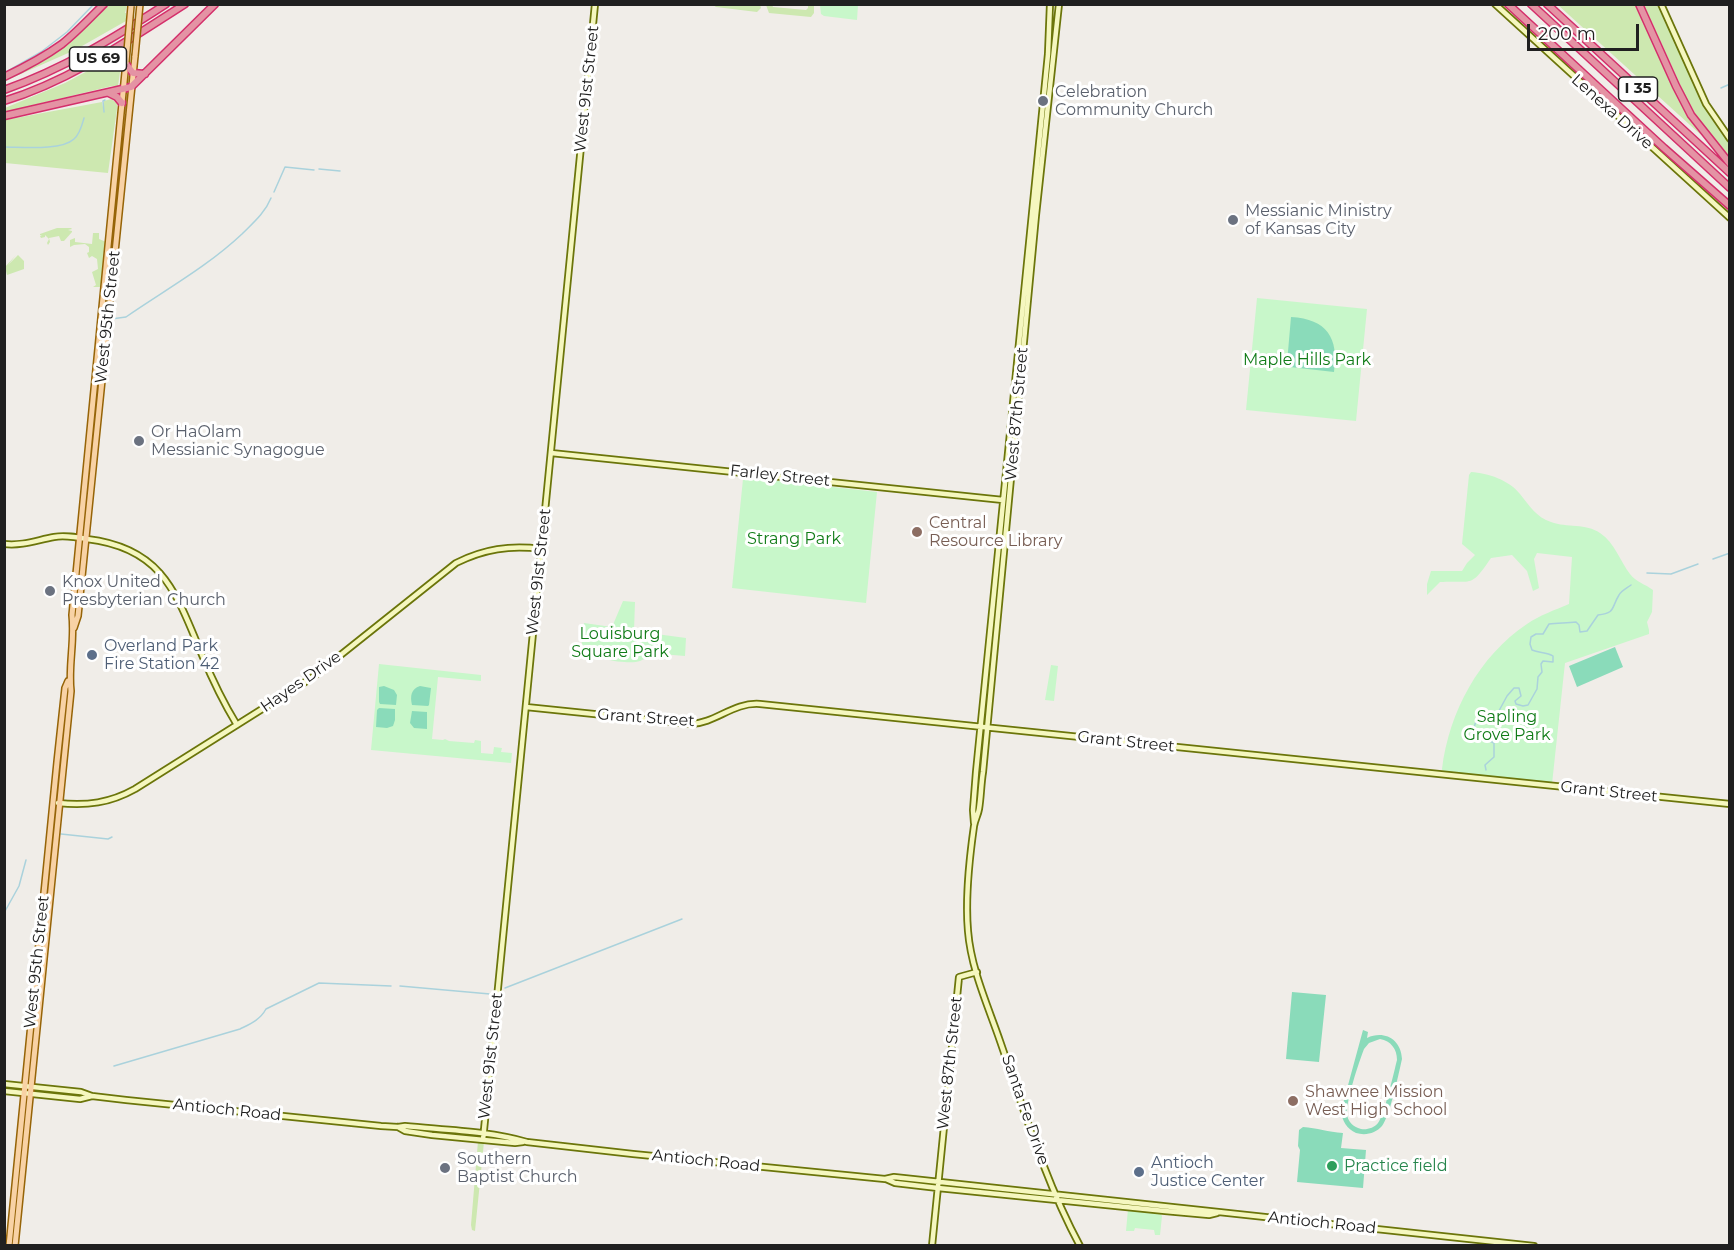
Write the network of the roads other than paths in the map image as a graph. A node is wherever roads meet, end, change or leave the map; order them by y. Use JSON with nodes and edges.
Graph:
{"nodes":[{"id":1,"x":104,"y":4,"type":"edge"},
{"id":2,"x":140,"y":4,"type":"edge"},
{"id":3,"x":166,"y":4,"type":"edge"},
{"id":4,"x":184,"y":4,"type":"edge"},
{"id":5,"x":215,"y":4,"type":"edge"},
{"id":6,"x":595,"y":4,"type":"edge"},
{"id":7,"x":1050,"y":4,"type":"edge"},
{"id":8,"x":1059,"y":4,"type":"edge"},
{"id":9,"x":1495,"y":4,"type":"edge"},
{"id":10,"x":1508,"y":4,"type":"edge"},
{"id":11,"x":1531,"y":4,"type":"edge"},
{"id":12,"x":1547,"y":4,"type":"edge"},
{"id":13,"x":1639,"y":4,"type":"edge"},
{"id":14,"x":1661,"y":4,"type":"edge"},
{"id":15,"x":131,"y":5,"type":"edge"},
{"id":16,"x":126,"y":63,"type":"junction"},
{"id":17,"x":133,"y":73,"type":"junction"},
{"id":18,"x":145,"y":74,"type":"junction"},
{"id":19,"x":4,"y":77,"type":"edge"},
{"id":20,"x":131,"y":87,"type":"junction"},
{"id":21,"x":4,"y":90,"type":"edge"},
{"id":22,"x":123,"y":90,"type":"junction"},
{"id":23,"x":108,"y":93,"type":"junction"},
{"id":24,"x":4,"y":101,"type":"edge"},
{"id":25,"x":122,"y":103,"type":"junction"},
{"id":26,"x":4,"y":116,"type":"edge"},
{"id":27,"x":1730,"y":139,"type":"edge"},
{"id":28,"x":1730,"y":164,"type":"edge"},
{"id":29,"x":1730,"y":173,"type":"edge"},
{"id":30,"x":1730,"y":188,"type":"edge"},
{"id":31,"x":1730,"y":206,"type":"edge"},
{"id":32,"x":1730,"y":218,"type":"edge"},
{"id":33,"x":103,"y":332,"type":"junction"},
{"id":34,"x":551,"y":453,"type":"junction"},
{"id":35,"x":1002,"y":500,"type":"junction"},
{"id":36,"x":1009,"y":500,"type":"junction"},
{"id":37,"x":83,"y":538,"type":"junction"},
{"id":38,"x":4,"y":544,"type":"edge"},
{"id":39,"x":541,"y":549,"type":"junction"},
{"id":40,"x":526,"y":707,"type":"junction"},
{"id":41,"x":237,"y":725,"type":"junction"},
{"id":42,"x":980,"y":728,"type":"junction"},
{"id":43,"x":987,"y":728,"type":"junction"},
{"id":44,"x":56,"y":802,"type":"junction"},
{"id":45,"x":1730,"y":804,"type":"edge"},
{"id":46,"x":974,"y":823,"type":"junction"},
{"id":47,"x":977,"y":972,"type":"junction"},
{"id":48,"x":4,"y":1084,"type":"edge"},
{"id":49,"x":28,"y":1090,"type":"junction"},
{"id":50,"x":4,"y":1091,"type":"edge"},
{"id":51,"x":483,"y":1137,"type":"junction"},
{"id":52,"x":885,"y":1179,"type":"junction"},
{"id":53,"x":939,"y":1182,"type":"junction"},
{"id":54,"x":938,"y":1188,"type":"junction"},
{"id":55,"x":1054,"y":1194,"type":"junction"},
{"id":56,"x":1057,"y":1200,"type":"junction"},
{"id":57,"x":1217,"y":1213,"type":"junction"},
{"id":58,"x":9,"y":1245,"type":"edge"},
{"id":59,"x":15,"y":1245,"type":"edge"},
{"id":60,"x":932,"y":1245,"type":"edge"},
{"id":61,"x":1080,"y":1245,"type":"edge"},
{"id":62,"x":1534,"y":1245,"type":"edge"}],
"edges":[{"from":1,"to":19,"type":"highway"},
{"from":2,"to":17,"type":"main road","name":"West 95th Street","bridge":true},
{"from":3,"to":21,"type":"highway","number":"US 69"},
{"from":4,"to":24,"type":"highway","number":"US 69"},
{"from":5,"to":18,"type":"highway"},
{"from":6,"to":34,"type":"street","name":"West 91st Street"},
{"from":7,"to":35,"type":"street","name":"West 87th Street"},
{"from":8,"to":36,"type":"street","name":"West 87th Street"},
{"from":9,"to":32,"type":"street","name":"Lenexa Drive"},
{"from":10,"to":31,"type":"highway"},
{"from":11,"to":30,"type":"highway","number":"I 35"},
{"from":12,"to":29,"type":"highway","number":"I 35"},
{"from":13,"to":28,"type":"highway"},
{"from":14,"to":27,"type":"street"},
{"from":15,"to":16,"type":"main road","name":"West 95th Street","bridge":true},
{"from":16,"to":17,"type":"highway"},
{"from":16,"to":22,"type":"main road","name":"West 95th Street"},
{"from":17,"to":18,"type":"highway"},
{"from":17,"to":20,"type":"main road","name":"West 95th Street"},
{"from":18,"to":20,"type":"highway"},
{"from":20,"to":22,"type":"highway"},
{"from":20,"to":33,"type":"main road","name":"West 95th Street"},
{"from":22,"to":23,"type":"highway"},
{"from":22,"to":25,"type":"main road","name":"West 95th Street"},
{"from":23,"to":25,"type":"highway"},
{"from":23,"to":26,"type":"highway"},
{"from":25,"to":33,"type":"main road","name":"West 95th Street"},
{"from":33,"to":37,"type":"main road","name":"West 95th Street"},
{"from":34,"to":35,"type":"street","name":"Farley Street"},
{"from":34,"to":39,"type":"street","name":"West 91st Street"},
{"from":35,"to":36,"type":"street","name":"Farley Street"},
{"from":35,"to":42,"type":"street","name":"West 87th Street"},
{"from":36,"to":43,"type":"street","name":"West 87th Street"},
{"from":37,"to":38,"type":"street"},
{"from":37,"to":41,"type":"street"},
{"from":37,"to":44,"type":"main road","name":"West 95th Street"},
{"from":39,"to":40,"type":"street","name":"West 91st Street"},
{"from":39,"to":41,"type":"street","name":"Hayes Drive"},
{"from":40,"to":42,"type":"street","name":"Grant Street"},
{"from":40,"to":51,"type":"street","name":"West 91st Street"},
{"from":41,"to":44,"type":"street","name":"Hayes Drive"},
{"from":42,"to":43,"type":"street","name":"Grant Street"},
{"from":42,"to":46,"type":"street","name":"West 87th Street"},
{"from":43,"to":45,"type":"street","name":"Grant Street"},
{"from":43,"to":46,"type":"street","name":"West 87th Street"},
{"from":44,"to":49,"type":"main road","name":"West 95th Street"},
{"from":46,"to":47,"type":"street","name":"West 87th Street"},
{"from":47,"to":53,"type":"street","name":"West 87th Street"},
{"from":47,"to":55,"type":"street","name":"Santa Fe Drive"},
{"from":48,"to":49,"type":"street","name":"Antioch Road"},
{"from":49,"to":50,"type":"street","name":"Antioch Road"},
{"from":49,"to":51,"type":"street","name":"Antioch Road"},
{"from":49,"to":58,"type":"main road","name":"West 95th Street"},
{"from":49,"to":59,"type":"main road","name":"West 95th Street"},
{"from":51,"to":52,"type":"street","name":"Antioch Road"},
{"from":52,"to":53,"type":"street","name":"Antioch Road"},
{"from":52,"to":54,"type":"street","name":"Antioch Road"},
{"from":53,"to":54,"type":"street","name":"West 87th Street"},
{"from":53,"to":55,"type":"street","name":"Antioch Road"},
{"from":54,"to":56,"type":"street","name":"Antioch Road"},
{"from":54,"to":60,"type":"street","name":"West 87th Street"},
{"from":55,"to":56,"type":"street","name":"Santa Fe Drive"},
{"from":55,"to":57,"type":"street","name":"Antioch Road"},
{"from":56,"to":57,"type":"street","name":"Antioch Road"},
{"from":56,"to":61,"type":"street","name":"Santa Fe Drive"},
{"from":57,"to":62,"type":"street","name":"Antioch Road"}]}
